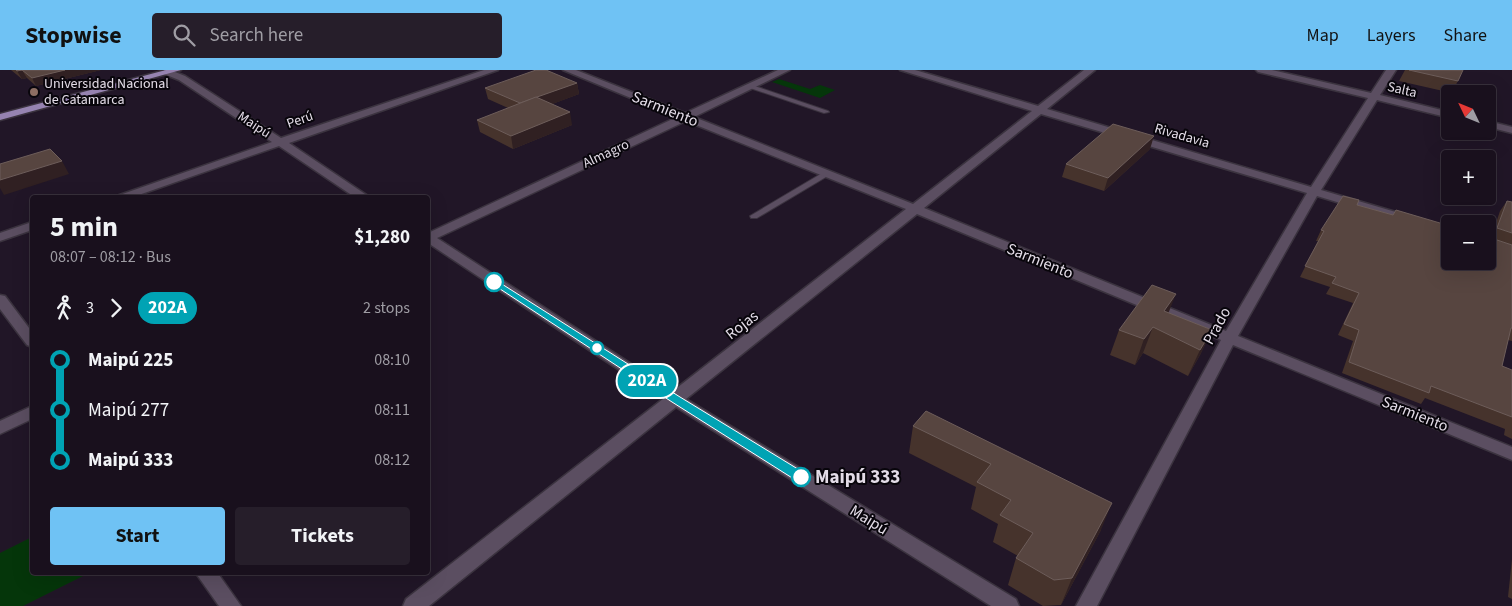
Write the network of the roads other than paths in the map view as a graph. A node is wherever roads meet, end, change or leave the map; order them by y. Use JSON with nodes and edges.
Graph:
{"nodes":[{"id":1,"x":493,"y":70,"type":"edge"},
{"id":2,"x":568,"y":70,"type":"edge"},
{"id":3,"x":784,"y":70,"type":"edge"},
{"id":4,"x":904,"y":70,"type":"edge"},
{"id":5,"x":1090,"y":70,"type":"edge"},
{"id":6,"x":1261,"y":70,"type":"edge"},
{"id":7,"x":1391,"y":70,"type":"edge"},
{"id":8,"x":171,"y":71,"type":"edge"},
{"id":9,"x":749,"y":86,"type":"junction"},
{"id":10,"x":1375,"y":97,"type":"junction"},
{"id":11,"x":1038,"y":110,"type":"junction"},
{"id":12,"x":826,"y":112,"type":"dead end"},
{"id":13,"x":1441,"y":113,"type":"edge"},
{"id":14,"x":0,"y":117,"type":"edge"},
{"id":15,"x":685,"y":117,"type":"junction"},
{"id":16,"x":1496,"y":126,"type":"edge"},
{"id":17,"x":1512,"y":130,"type":"edge"},
{"id":18,"x":280,"y":142,"type":"junction"},
{"id":19,"x":826,"y":174,"type":"junction"},
{"id":20,"x":1314,"y":191,"type":"junction"},
{"id":21,"x":142,"y":194,"type":"edge"},
{"id":22,"x":360,"y":195,"type":"edge"},
{"id":23,"x":916,"y":210,"type":"junction"},
{"id":24,"x":754,"y":216,"type":"dead end"},
{"id":25,"x":30,"y":227,"type":"edge"},
{"id":26,"x":1441,"y":229,"type":"edge"},
{"id":27,"x":0,"y":237,"type":"edge"},
{"id":28,"x":430,"y":237,"type":"edge"},
{"id":29,"x":430,"y":239,"type":"edge"},
{"id":30,"x":0,"y":299,"type":"edge"},
{"id":31,"x":1230,"y":337,"type":"junction"},
{"id":32,"x":30,"y":339,"type":"edge"},
{"id":33,"x":676,"y":400,"type":"junction"},
{"id":34,"x":30,"y":413,"type":"edge"},
{"id":35,"x":0,"y":428,"type":"edge"},
{"id":36,"x":1512,"y":454,"type":"edge"},
{"id":37,"x":207,"y":575,"type":"edge"},
{"id":38,"x":231,"y":606,"type":"edge"},
{"id":39,"x":413,"y":606,"type":"edge"},
{"id":40,"x":1008,"y":606,"type":"edge"},
{"id":41,"x":1086,"y":606,"type":"edge"}],
"edges":[{"from":1,"to":18,"type":"street","name":"Perú"},
{"from":2,"to":15,"type":"street","name":"Sarmiento"},
{"from":3,"to":9,"type":"street","name":"Almagro"},
{"from":4,"to":11,"type":"street","name":"Rivadavia"},
{"from":5,"to":11,"type":"street","name":"Rojas"},
{"from":6,"to":10,"type":"street","name":"Salta"},
{"from":7,"to":10,"type":"street","name":"Prado"},
{"from":8,"to":14,"type":"main road"},
{"from":8,"to":18,"type":"street","name":"Maipú"},
{"from":9,"to":12,"type":"lane"},
{"from":9,"to":15,"type":"street","name":"Almagro"},
{"from":10,"to":13,"type":"street","name":"Salta"},
{"from":10,"to":20,"type":"street","name":"Prado"},
{"from":11,"to":20,"type":"street","name":"Rivadavia"},
{"from":11,"to":23,"type":"street","name":"Rojas"},
{"from":15,"to":19,"type":"street","name":"Sarmiento"},
{"from":15,"to":28,"type":"street","name":"Almagro"},
{"from":16,"to":17,"type":"street"},
{"from":18,"to":21,"type":"street","name":"Perú"},
{"from":18,"to":22,"type":"street","name":"Maipú"},
{"from":19,"to":23,"type":"street","name":"Sarmiento"},
{"from":19,"to":24,"type":"lane"},
{"from":20,"to":26,"type":"street","name":"Rivadavia"},
{"from":20,"to":31,"type":"street","name":"Prado"},
{"from":23,"to":31,"type":"street","name":"Sarmiento"},
{"from":23,"to":33,"type":"street","name":"Rojas"},
{"from":25,"to":27,"type":"street"},
{"from":29,"to":33,"type":"street","name":"Maipú"},
{"from":30,"to":32,"type":"street"},
{"from":31,"to":36,"type":"street","name":"Sarmiento"},
{"from":31,"to":41,"type":"street","name":"Prado"},
{"from":33,"to":39,"type":"street","name":"Rojas"},
{"from":33,"to":40,"type":"street","name":"Maipú"},
{"from":34,"to":35,"type":"street"},
{"from":37,"to":38,"type":"street"}]}
